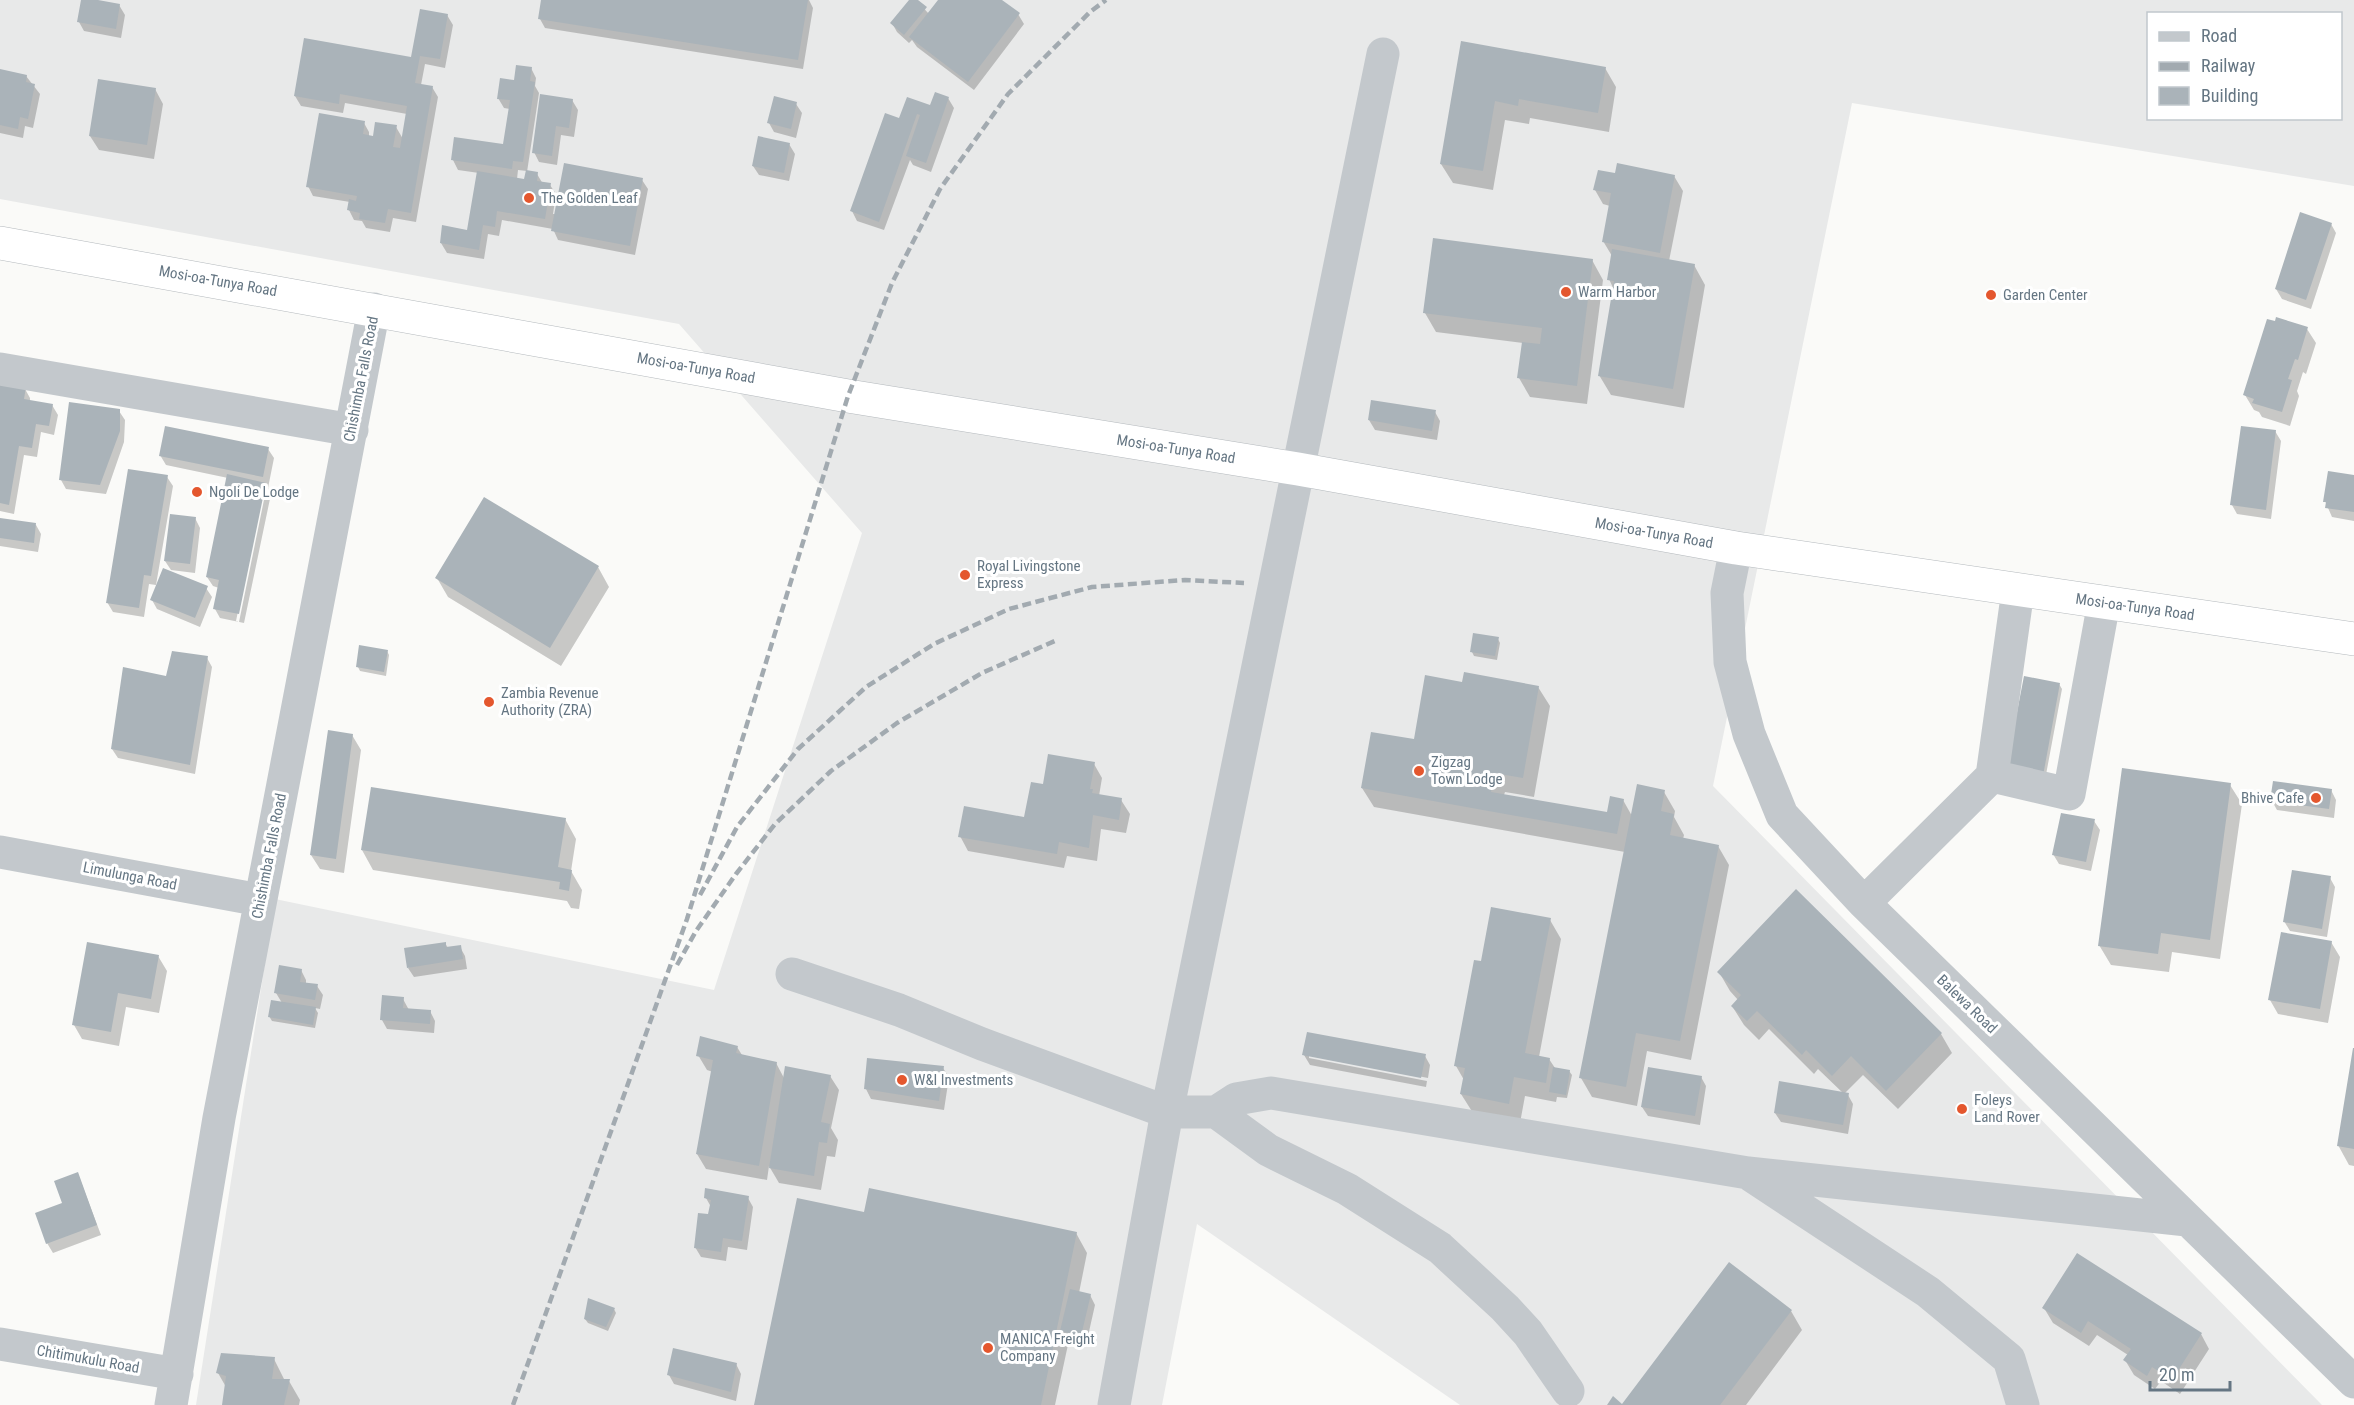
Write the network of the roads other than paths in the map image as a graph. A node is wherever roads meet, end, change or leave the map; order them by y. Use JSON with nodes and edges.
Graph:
{"nodes":[{"id":1,"x":1383,"y":54,"type":"dead end"},
{"id":2,"x":0,"y":243,"type":"edge"},
{"id":3,"x":374,"y":309,"type":"junction"},
{"id":4,"x":0,"y":369,"type":"edge"},
{"id":5,"x":352,"y":430,"type":"junction"},
{"id":6,"x":1298,"y":469,"type":"junction"},
{"id":7,"x":1736,"y":548,"type":"junction"},
{"id":8,"x":2019,"y":590,"type":"junction"},
{"id":9,"x":2104,"y":602,"type":"junction"},
{"id":10,"x":2354,"y":639,"type":"edge"},
{"id":11,"x":1992,"y":776,"type":"junction"},
{"id":12,"x":0,"y":852,"type":"edge"},
{"id":13,"x":260,"y":900,"type":"junction"},
{"id":14,"x":1864,"y":903,"type":"junction"},
{"id":15,"x":792,"y":974,"type":"dead end"},
{"id":16,"x":1167,"y":1112,"type":"junction"},
{"id":17,"x":1216,"y":1112,"type":"junction"},
{"id":18,"x":1748,"y":1173,"type":"junction"},
{"id":19,"x":2187,"y":1220,"type":"junction"},
{"id":20,"x":0,"y":1344,"type":"edge"},
{"id":21,"x":2354,"y":1382,"type":"edge"},
{"id":22,"x":174,"y":1390,"type":"edge"},
{"id":23,"x":1568,"y":1391,"type":"dead end"},
{"id":24,"x":1114,"y":1405,"type":"edge"},
{"id":25,"x":2023,"y":1405,"type":"edge"}],
"edges":[{"from":1,"to":6,"type":"street"},
{"from":2,"to":3,"type":"highway","name":"Mosi-oa-Tunya Road"},
{"from":3,"to":5,"type":"street","name":"Chishimba Falls Road"},
{"from":3,"to":6,"type":"highway","name":"Mosi-oa-Tunya Road"},
{"from":4,"to":5,"type":"street"},
{"from":5,"to":13,"type":"street","name":"Chishimba Falls Road"},
{"from":6,"to":7,"type":"highway","name":"Mosi-oa-Tunya Road"},
{"from":6,"to":16,"type":"street"},
{"from":7,"to":8,"type":"highway","name":"Mosi-oa-Tunya Road"},
{"from":7,"to":14,"type":"street","name":"Balewa Road"},
{"from":8,"to":9,"type":"highway","name":"Mosi-oa-Tunya Road"},
{"from":8,"to":11,"type":"street"},
{"from":9,"to":10,"type":"highway","name":"Mosi-oa-Tunya Road"},
{"from":9,"to":11,"type":"street"},
{"from":11,"to":14,"type":"street"},
{"from":12,"to":13,"type":"street","name":"Limulunga Road"},
{"from":13,"to":22,"type":"street","name":"Chishimba Falls Road"},
{"from":14,"to":19,"type":"street","name":"Balewa Road"},
{"from":15,"to":16,"type":"street"},
{"from":16,"to":17,"type":"street"},
{"from":16,"to":24,"type":"street"},
{"from":17,"to":18,"type":"street"},
{"from":17,"to":23,"type":"street"},
{"from":18,"to":19,"type":"street"},
{"from":18,"to":25,"type":"street"},
{"from":19,"to":21,"type":"street","name":"Balewa Road"},
{"from":20,"to":22,"type":"street","name":"Chitimukulu Road"}]}
